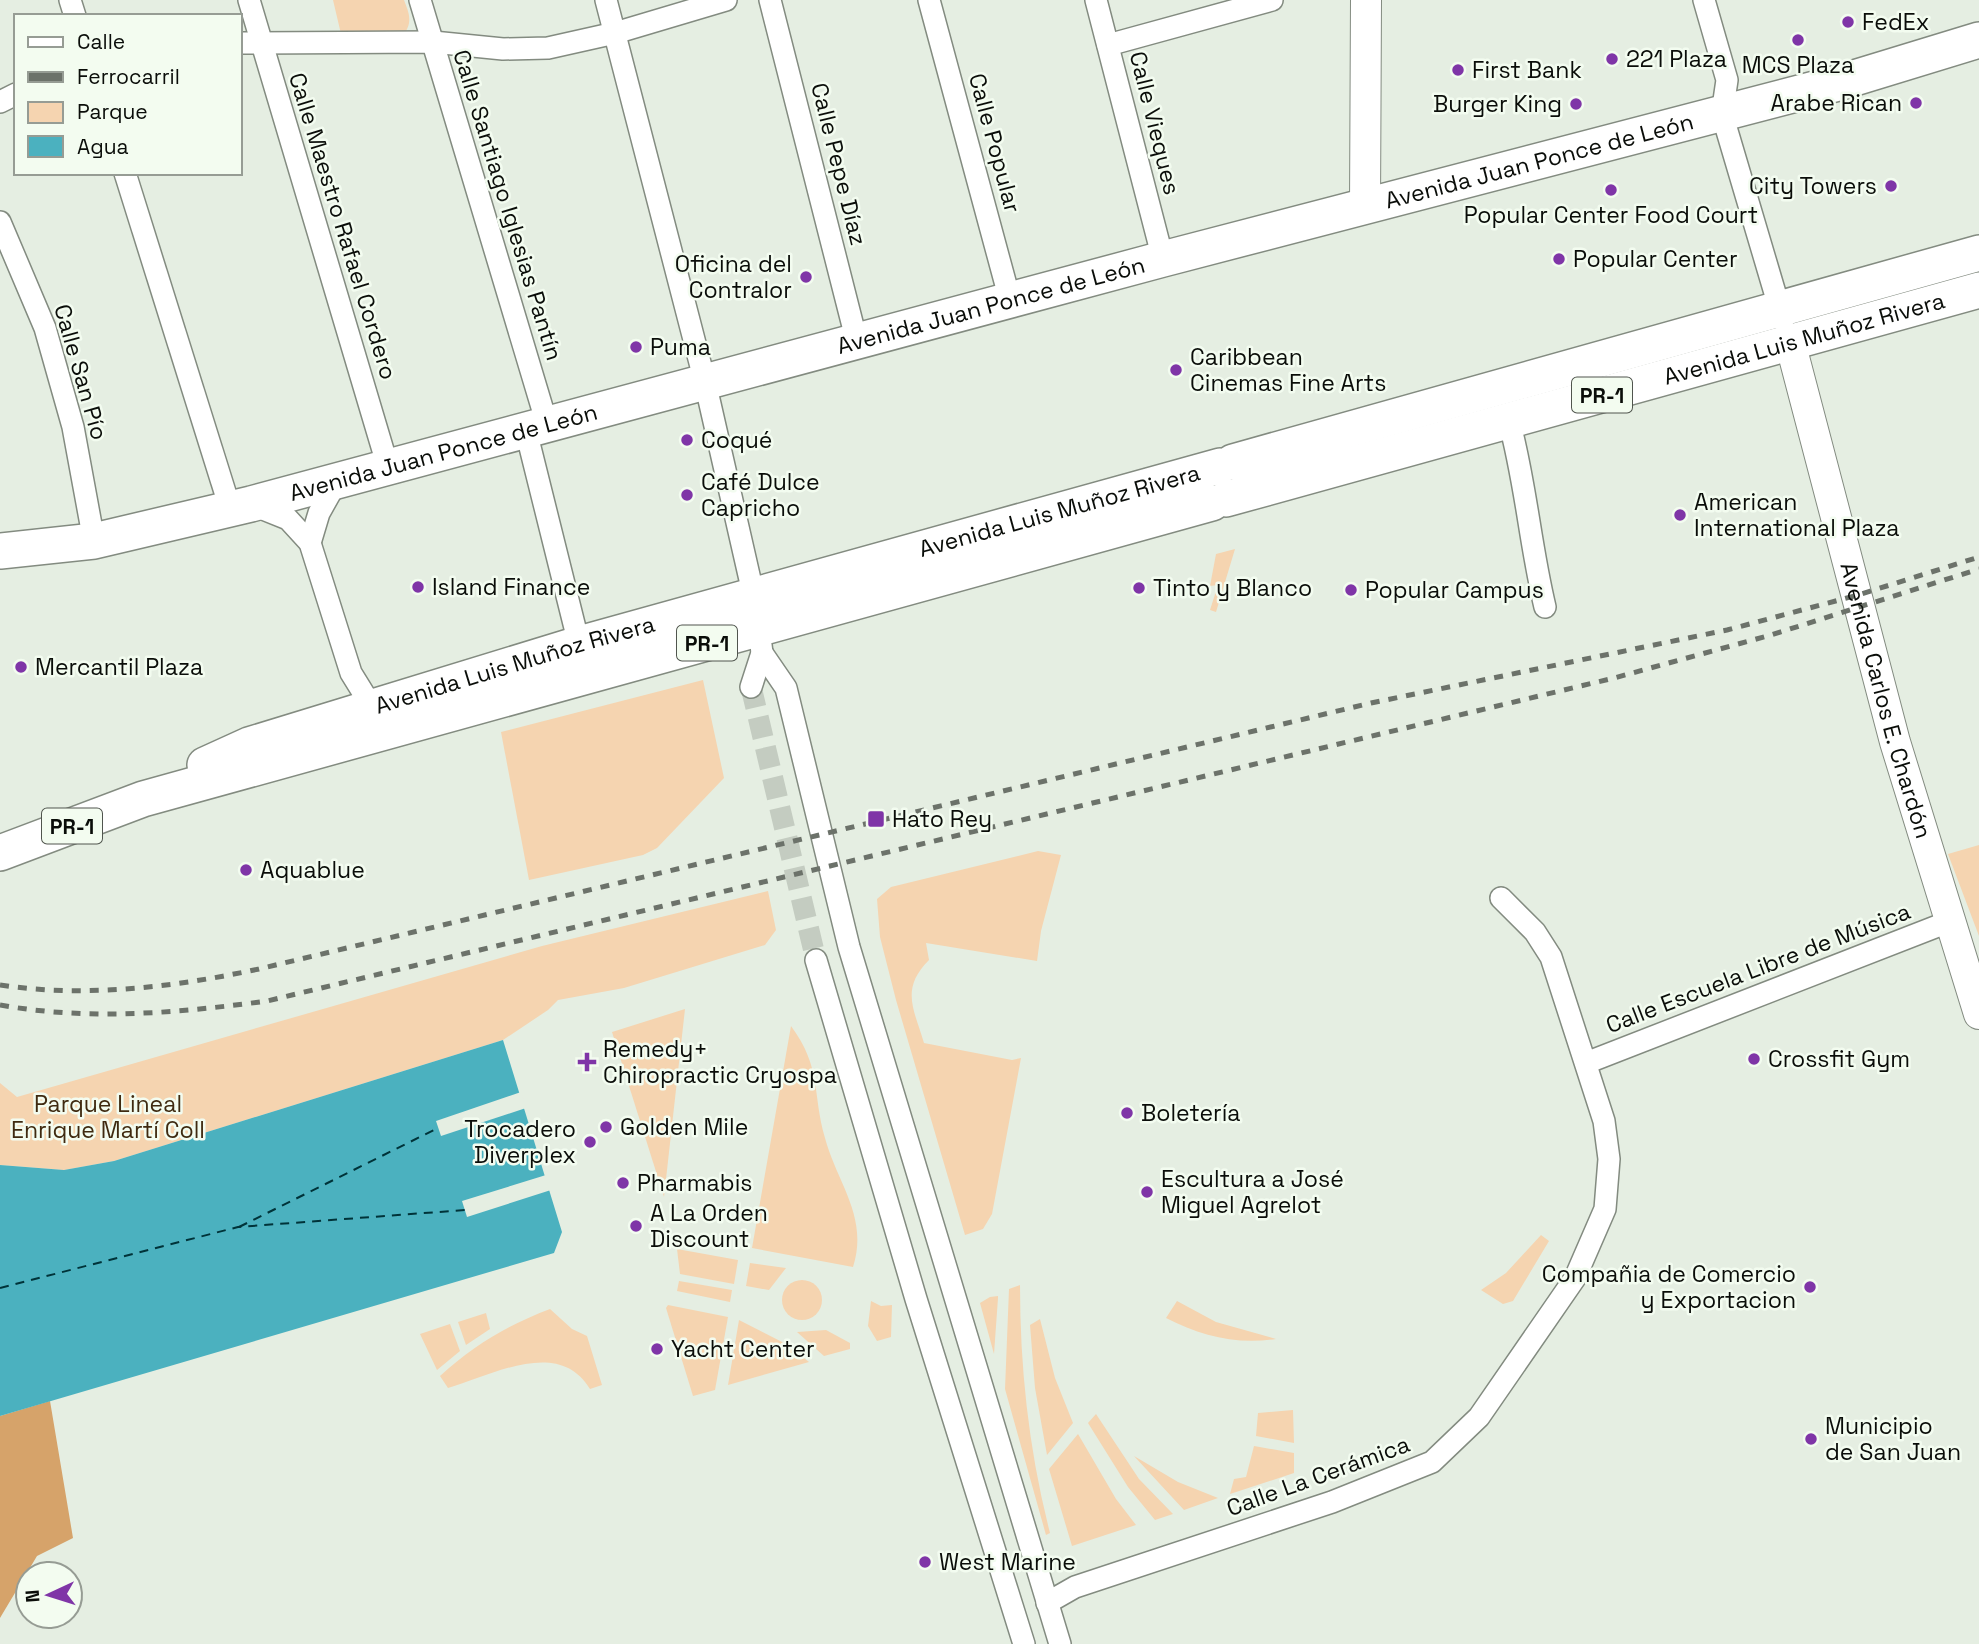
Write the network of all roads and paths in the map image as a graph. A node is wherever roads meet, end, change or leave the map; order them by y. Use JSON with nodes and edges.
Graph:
{"nodes":[{"id":1,"x":249,"y":0,"type":"edge"},
{"id":2,"x":420,"y":0,"type":"edge"},
{"id":3,"x":606,"y":0,"type":"edge"},
{"id":4,"x":726,"y":0,"type":"edge"},
{"id":5,"x":770,"y":0,"type":"edge"},
{"id":6,"x":929,"y":0,"type":"edge"},
{"id":7,"x":1096,"y":0,"type":"edge"},
{"id":8,"x":1272,"y":0,"type":"edge"},
{"id":9,"x":1366,"y":0,"type":"edge"},
{"id":10,"x":1704,"y":0,"type":"edge"},
{"id":11,"x":615,"y":33,"type":"junction"},
{"id":12,"x":1979,"y":40,"type":"edge"},
{"id":13,"x":250,"y":42,"type":"edge"},
{"id":14,"x":433,"y":42,"type":"junction"},
{"id":15,"x":1108,"y":45,"type":"junction"},
{"id":16,"x":1722,"y":114,"type":"junction"},
{"id":17,"x":126,"y":175,"type":"edge"},
{"id":18,"x":1365,"y":207,"type":"junction"},
{"id":19,"x":0,"y":222,"type":"edge"},
{"id":20,"x":1979,"y":253,"type":"edge"},
{"id":21,"x":1163,"y":259,"type":"junction"},
{"id":22,"x":1979,"y":290,"type":"edge"},
{"id":23,"x":1010,"y":300,"type":"junction"},
{"id":24,"x":1785,"y":326,"type":"junction"},
{"id":25,"x":857,"y":342,"type":"junction"},
{"id":26,"x":705,"y":382,"type":"junction"},
{"id":27,"x":1509,"y":421,"type":"junction"},
{"id":28,"x":536,"y":428,"type":"junction"},
{"id":29,"x":388,"y":467,"type":"junction"},
{"id":30,"x":337,"y":481,"type":"junction"},
{"id":31,"x":1223,"y":483,"type":"junction"},
{"id":32,"x":241,"y":506,"type":"junction"},
{"id":33,"x":94,"y":541,"type":"junction"},
{"id":34,"x":310,"y":543,"type":"junction"},
{"id":35,"x":0,"y":551,"type":"edge"},
{"id":36,"x":1545,"y":607,"type":"dead end"},
{"id":37,"x":759,"y":626,"type":"junction"},
{"id":38,"x":579,"y":644,"type":"junction"},
{"id":39,"x":751,"y":687,"type":"tunnel mouth"},
{"id":40,"x":372,"y":707,"type":"junction"},
{"id":41,"x":200,"y":776,"type":"junction"},
{"id":42,"x":0,"y":853,"type":"edge"},
{"id":43,"x":1501,"y":898,"type":"dead end"},
{"id":44,"x":1948,"y":922,"type":"junction"},
{"id":45,"x":816,"y":960,"type":"tunnel mouth"},
{"id":46,"x":1979,"y":1014,"type":"edge"},
{"id":47,"x":1586,"y":1063,"type":"junction"},
{"id":48,"x":1047,"y":1603,"type":"junction"},
{"id":49,"x":1024,"y":1644,"type":"edge"},
{"id":50,"x":1060,"y":1644,"type":"edge"}],
"edges":[{"from":1,"to":13,"type":"street","name":"Calle Maestro Rafael Cordero"},
{"from":2,"to":14,"type":"street","name":"Calle Santiago Iglesias Pantín"},
{"from":3,"to":11,"type":"street"},
{"from":4,"to":11,"type":"street"},
{"from":5,"to":25,"type":"street","name":"Calle Pepe Díaz"},
{"from":6,"to":23,"type":"street","name":"Calle Popular"},
{"from":7,"to":15,"type":"street","name":"Calle Vieques"},
{"from":8,"to":15,"type":"street"},
{"from":9,"to":18,"type":"street"},
{"from":10,"to":16,"type":"street"},
{"from":11,"to":14,"type":"street"},
{"from":11,"to":26,"type":"street"},
{"from":12,"to":16,"type":"main road","name":"Avenida Juan Ponce de León"},
{"from":13,"to":14,"type":"street"},
{"from":13,"to":29,"type":"street","name":"Calle Maestro Rafael Cordero"},
{"from":14,"to":28,"type":"street","name":"Calle Santiago Iglesias Pantín"},
{"from":15,"to":21,"type":"street","name":"Calle Vieques"},
{"from":16,"to":18,"type":"main road","name":"Avenida Juan Ponce de León"},
{"from":16,"to":24,"type":"street"},
{"from":17,"to":32,"type":"street"},
{"from":18,"to":21,"type":"main road","name":"Avenida Juan Ponce de León"},
{"from":19,"to":33,"type":"street","name":"Calle San Pío"},
{"from":20,"to":24,"type":"main road","name":"Avenida Luis Muñoz Rivera","number":"PR-1"},
{"from":21,"to":23,"type":"main road","name":"Avenida Juan Ponce de León"},
{"from":22,"to":24,"type":"main road","name":"Avenida Luis Muñoz Rivera","number":"PR-1"},
{"from":23,"to":25,"type":"main road","name":"Avenida Juan Ponce de León"},
{"from":24,"to":27,"type":"main road","name":"Avenida Luis Muñoz Rivera","number":"PR-1"},
{"from":24,"to":31,"type":"main road","name":"Avenida Luis Muñoz Rivera","number":"PR-1"},
{"from":24,"to":44,"type":"street","name":"Avenida Carlos E. Chardón"},
{"from":25,"to":26,"type":"main road","name":"Avenida Juan Ponce de León"},
{"from":26,"to":28,"type":"main road","name":"Avenida Juan Ponce de León"},
{"from":26,"to":37,"type":"street"},
{"from":27,"to":31,"type":"main road","name":"Avenida Luis Muñoz Rivera","number":"PR-1"},
{"from":27,"to":36,"type":"street"},
{"from":28,"to":29,"type":"main road","name":"Avenida Juan Ponce de León"},
{"from":28,"to":38,"type":"street","name":"Calle Santiago Iglesias Pantín"},
{"from":29,"to":30,"type":"main road","name":"Avenida Juan Ponce de León"},
{"from":30,"to":32,"type":"main road","name":"Avenida Juan Ponce de León"},
{"from":30,"to":34,"type":"street"},
{"from":31,"to":37,"type":"main road","name":"Avenida Luis Muñoz Rivera","number":"PR-1"},
{"from":32,"to":33,"type":"main road","name":"Avenida Juan Ponce de León"},
{"from":32,"to":34,"type":"street"},
{"from":33,"to":35,"type":"main road","name":"Avenida Juan Ponce de León"},
{"from":34,"to":40,"type":"street"},
{"from":37,"to":38,"type":"main road","name":"Avenida Luis Muñoz Rivera","number":"PR-1"},
{"from":37,"to":39,"type":"street"},
{"from":37,"to":41,"type":"main road","name":"Avenida Luis Muñoz Rivera","number":"PR-1"},
{"from":37,"to":48,"type":"street"},
{"from":38,"to":40,"type":"main road","name":"Avenida Luis Muñoz Rivera","number":"PR-1"},
{"from":40,"to":41,"type":"main road","name":"Avenida Luis Muñoz Rivera","number":"PR-1"},
{"from":41,"to":42,"type":"main road","name":"Avenida Luis Muñoz Rivera","number":"PR-1"},
{"from":43,"to":47,"type":"street","name":"Calle La Cerámica"},
{"from":44,"to":46,"type":"street","name":"Avenida Carlos E. Chardón"},
{"from":44,"to":47,"type":"street","name":"Calle Escuela Libre de Música"},
{"from":45,"to":49,"type":"street"},
{"from":47,"to":48,"type":"street","name":"Calle La Cerámica"},
{"from":48,"to":50,"type":"street"}]}
